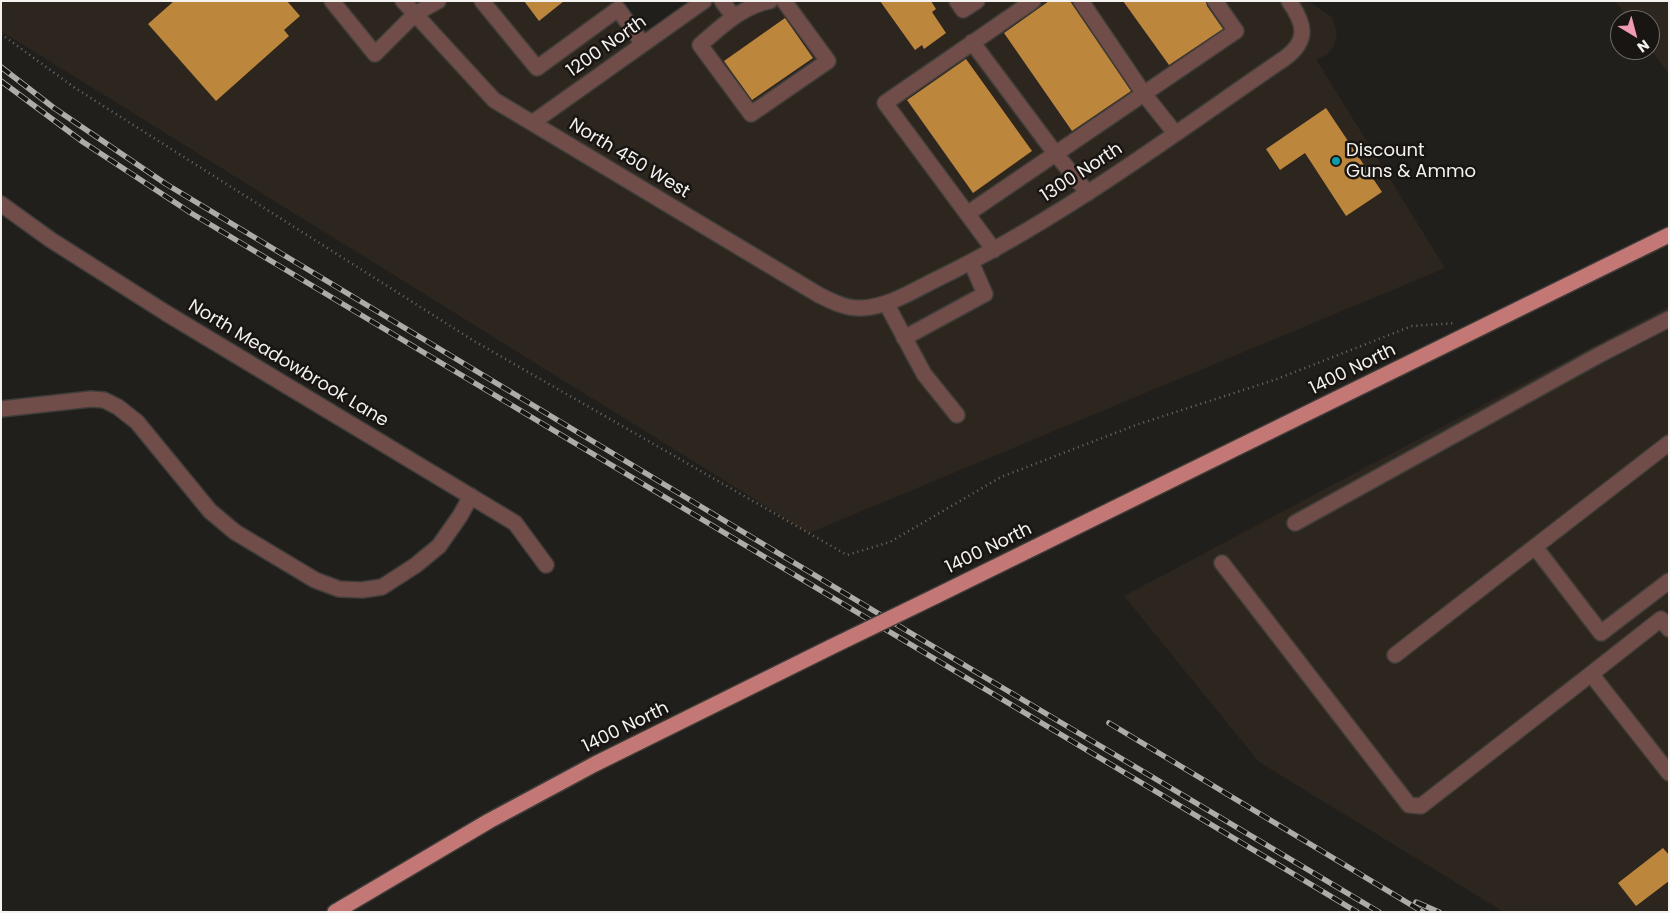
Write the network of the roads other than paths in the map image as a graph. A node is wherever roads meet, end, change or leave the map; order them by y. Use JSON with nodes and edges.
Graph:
{"nodes":[{"id":1,"x":332,"y":1,"type":"edge"},
{"id":2,"x":403,"y":1,"type":"edge"},
{"id":3,"x":438,"y":1,"type":"edge"},
{"id":4,"x":482,"y":1,"type":"edge"},
{"id":5,"x":704,"y":1,"type":"edge"},
{"id":6,"x":722,"y":1,"type":"edge"},
{"id":7,"x":770,"y":1,"type":"edge"},
{"id":8,"x":784,"y":1,"type":"edge"},
{"id":9,"x":957,"y":1,"type":"edge"},
{"id":10,"x":976,"y":1,"type":"edge"},
{"id":11,"x":1033,"y":1,"type":"edge"},
{"id":12,"x":1081,"y":1,"type":"edge"},
{"id":13,"x":1215,"y":1,"type":"edge"},
{"id":14,"x":1289,"y":1,"type":"edge"},
{"id":15,"x":415,"y":14,"type":"junction"},
{"id":16,"x":734,"y":16,"type":"junction"},
{"id":17,"x":972,"y":42,"type":"junction"},
{"id":18,"x":643,"y":44,"type":"junction"},
{"id":19,"x":1144,"y":94,"type":"junction"},
{"id":20,"x":532,"y":123,"type":"junction"},
{"id":21,"x":1175,"y":133,"type":"junction"},
{"id":22,"x":1055,"y":153,"type":"junction"},
{"id":23,"x":1088,"y":193,"type":"junction"},
{"id":24,"x":1,"y":204,"type":"edge"},
{"id":25,"x":967,"y":214,"type":"junction"},
{"id":26,"x":1669,"y":235,"type":"edge"},
{"id":27,"x":994,"y":250,"type":"junction"},
{"id":28,"x":971,"y":262,"type":"junction"},
{"id":29,"x":886,"y":303,"type":"junction"},
{"id":30,"x":863,"y":308,"type":"joint"},
{"id":31,"x":1669,"y":319,"type":"edge"},
{"id":32,"x":904,"y":338,"type":"junction"},
{"id":33,"x":1,"y":409,"type":"edge"},
{"id":34,"x":957,"y":415,"type":"dead end"},
{"id":35,"x":1669,"y":443,"type":"edge"},
{"id":36,"x":471,"y":496,"type":"junction"},
{"id":37,"x":1295,"y":523,"type":"dead end"},
{"id":38,"x":1535,"y":547,"type":"junction"},
{"id":39,"x":1222,"y":563,"type":"dead end"},
{"id":40,"x":546,"y":565,"type":"dead end"},
{"id":41,"x":1669,"y":581,"type":"edge"},
{"id":42,"x":1669,"y":629,"type":"edge"},
{"id":43,"x":1395,"y":655,"type":"dead end"},
{"id":44,"x":1591,"y":674,"type":"junction"},
{"id":45,"x":1669,"y":774,"type":"edge"},
{"id":46,"x":335,"y":912,"type":"edge"}],
"edges":[{"from":1,"to":15,"type":"street"},
{"from":2,"to":15,"type":"street","name":"North 450 West"},
{"from":3,"to":15,"type":"street"},
{"from":4,"to":18,"type":"street"},
{"from":5,"to":18,"type":"street","name":"1200 North"},
{"from":6,"to":16,"type":"street"},
{"from":7,"to":16,"type":"street"},
{"from":8,"to":16,"type":"street"},
{"from":9,"to":10,"type":"street"},
{"from":11,"to":17,"type":"street"},
{"from":12,"to":19,"type":"street"},
{"from":13,"to":19,"type":"street"},
{"from":14,"to":21,"type":"street","name":"1300 North"},
{"from":15,"to":20,"type":"street","name":"North 450 West"},
{"from":17,"to":22,"type":"street"},
{"from":17,"to":25,"type":"street"},
{"from":18,"to":20,"type":"street","name":"1200 North"},
{"from":19,"to":21,"type":"street"},
{"from":19,"to":22,"type":"street"},
{"from":20,"to":30,"type":"street","name":"North 450 West"},
{"from":21,"to":23,"type":"street","name":"1300 North"},
{"from":22,"to":23,"type":"street"},
{"from":22,"to":25,"type":"street"},
{"from":23,"to":27,"type":"street","name":"1300 North"},
{"from":24,"to":36,"type":"street","name":"North Meadowbrook Lane"},
{"from":25,"to":27,"type":"street"},
{"from":26,"to":46,"type":"main road","name":"1400 North","bridge":true},
{"from":27,"to":28,"type":"street","name":"1300 North"},
{"from":28,"to":29,"type":"street","name":"1300 North"},
{"from":28,"to":32,"type":"street"},
{"from":29,"to":30,"type":"street","name":"1300 North"},
{"from":29,"to":32,"type":"street"},
{"from":31,"to":37,"type":"street"},
{"from":32,"to":34,"type":"street"},
{"from":33,"to":36,"type":"street"},
{"from":35,"to":38,"type":"street"},
{"from":36,"to":40,"type":"street","name":"North Meadowbrook Lane"},
{"from":38,"to":41,"type":"street"},
{"from":38,"to":43,"type":"street"},
{"from":39,"to":44,"type":"street"},
{"from":42,"to":44,"type":"street"},
{"from":44,"to":45,"type":"street"}]}
